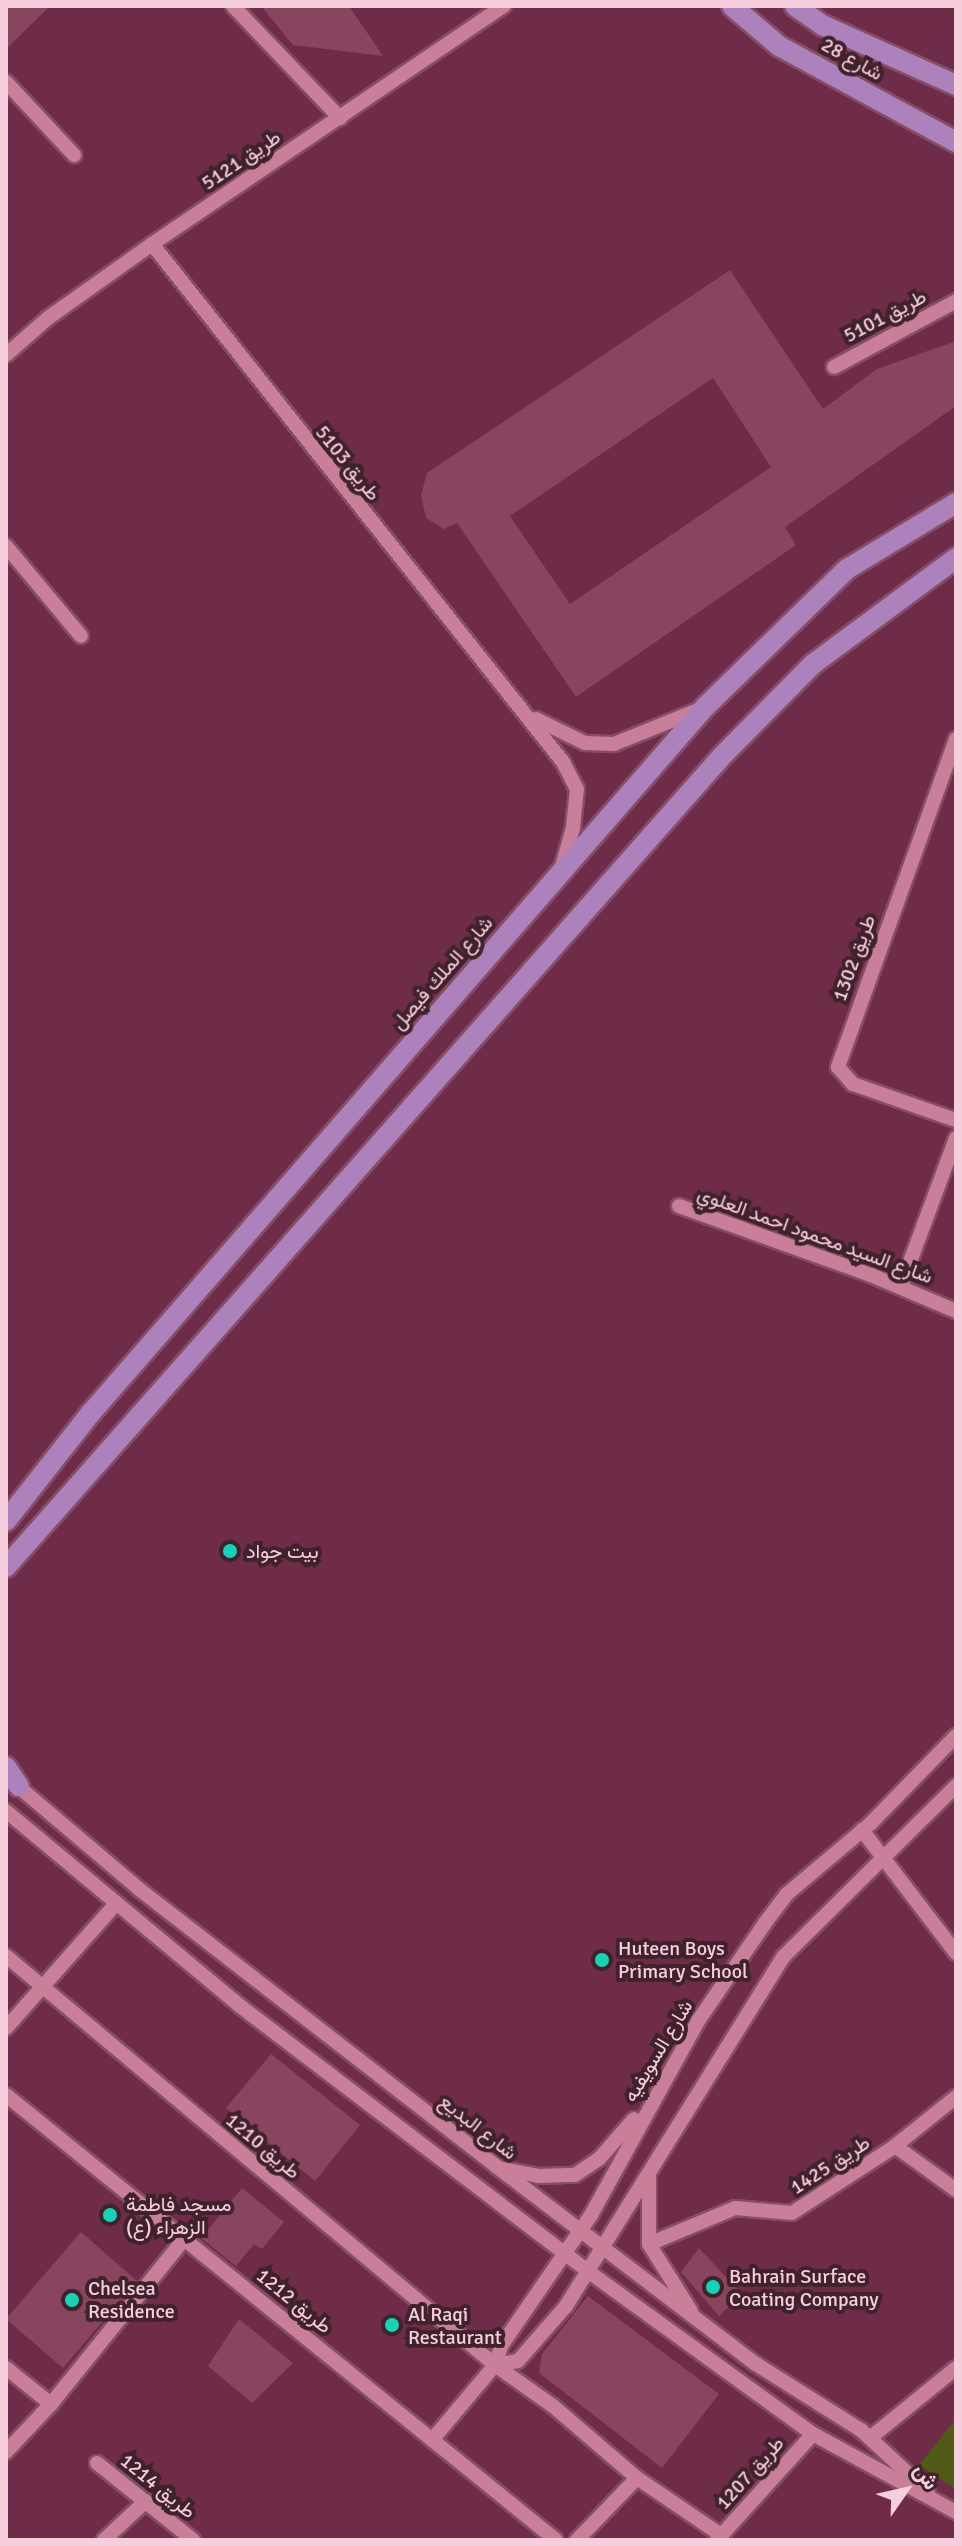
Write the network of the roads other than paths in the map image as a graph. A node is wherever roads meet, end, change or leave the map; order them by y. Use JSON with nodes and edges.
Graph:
{"nodes":[{"id":1,"x":233,"y":6,"type":"edge"},
{"id":2,"x":504,"y":6,"type":"edge"},
{"id":3,"x":732,"y":6,"type":"edge"},
{"id":4,"x":795,"y":6,"type":"edge"},
{"id":5,"x":6,"y":82,"type":"edge"},
{"id":6,"x":956,"y":85,"type":"edge"},
{"id":7,"x":340,"y":118,"type":"junction"},
{"id":8,"x":956,"y":142,"type":"edge"},
{"id":9,"x":74,"y":155,"type":"dead end"},
{"id":10,"x":152,"y":244,"type":"junction"},
{"id":11,"x":956,"y":301,"type":"edge"},
{"id":12,"x":6,"y":355,"type":"edge"},
{"id":13,"x":834,"y":367,"type":"dead end"},
{"id":14,"x":956,"y":503,"type":"edge"},
{"id":15,"x":6,"y":546,"type":"edge"},
{"id":16,"x":956,"y":558,"type":"edge"},
{"id":17,"x":81,"y":636,"type":"dead end"},
{"id":18,"x":516,"y":706,"type":"junction"},
{"id":19,"x":705,"y":707,"type":"junction"},
{"id":20,"x":956,"y":739,"type":"edge"},
{"id":21,"x":558,"y":877,"type":"junction"},
{"id":22,"x":956,"y":1120,"type":"edge"},
{"id":23,"x":956,"y":1138,"type":"edge"},
{"id":24,"x":679,"y":1206,"type":"dead end"},
{"id":25,"x":901,"y":1286,"type":"junction"},
{"id":26,"x":938,"y":1302,"type":"junction"},
{"id":27,"x":956,"y":1303,"type":"edge"},
{"id":28,"x":956,"y":1311,"type":"edge"},
{"id":29,"x":13,"y":1509,"type":"edge"},
{"id":30,"x":6,"y":1521,"type":"edge"},
{"id":31,"x":7,"y":1567,"type":"edge"},
{"id":32,"x":956,"y":1736,"type":"edge"},
{"id":33,"x":6,"y":1767,"type":"edge"},
{"id":34,"x":12,"y":1781,"type":"edge"},
{"id":35,"x":956,"y":1786,"type":"edge"},
{"id":36,"x":6,"y":1811,"type":"edge"},
{"id":37,"x":862,"y":1830,"type":"junction"},
{"id":38,"x":884,"y":1859,"type":"junction"},
{"id":39,"x":115,"y":1905,"type":"junction"},
{"id":40,"x":956,"y":1953,"type":"edge"},
{"id":41,"x":6,"y":1956,"type":"edge"},
{"id":42,"x":41,"y":1987,"type":"junction"},
{"id":43,"x":6,"y":2028,"type":"edge"},
{"id":44,"x":6,"y":2095,"type":"edge"},
{"id":45,"x":956,"y":2097,"type":"edge"},
{"id":46,"x":650,"y":2101,"type":"junction"},
{"id":47,"x":895,"y":2146,"type":"junction"},
{"id":48,"x":497,"y":2167,"type":"junction"},
{"id":49,"x":650,"y":2174,"type":"junction"},
{"id":50,"x":956,"y":2190,"type":"edge"},
{"id":51,"x":582,"y":2230,"type":"junction"},
{"id":52,"x":185,"y":2238,"type":"junction"},
{"id":53,"x":649,"y":2244,"type":"junction"},
{"id":54,"x":605,"y":2248,"type":"junction"},
{"id":55,"x":566,"y":2254,"type":"junction"},
{"id":56,"x":589,"y":2272,"type":"junction"},
{"id":57,"x":698,"y":2321,"type":"junction"},
{"id":58,"x":495,"y":2365,"type":"junction"},
{"id":59,"x":6,"y":2368,"type":"edge"},
{"id":60,"x":956,"y":2368,"type":"edge"},
{"id":61,"x":51,"y":2404,"type":"junction"},
{"id":62,"x":813,"y":2434,"type":"junction"},
{"id":63,"x":870,"y":2438,"type":"junction"},
{"id":64,"x":432,"y":2440,"type":"junction"},
{"id":65,"x":6,"y":2452,"type":"edge"},
{"id":66,"x":97,"y":2463,"type":"dead end"},
{"id":67,"x":637,"y":2478,"type":"junction"},
{"id":68,"x":934,"y":2498,"type":"junction"},
{"id":69,"x":146,"y":2501,"type":"junction"},
{"id":70,"x":956,"y":2512,"type":"edge"},
{"id":71,"x":719,"y":2537,"type":"edge"},
{"id":72,"x":104,"y":2540,"type":"edge"},
{"id":73,"x":193,"y":2540,"type":"edge"},
{"id":74,"x":556,"y":2540,"type":"edge"},
{"id":75,"x":577,"y":2540,"type":"edge"}],
"edges":[{"from":1,"to":7,"type":"street"},
{"from":2,"to":7,"type":"street","name":"طريق 5121"},
{"from":3,"to":8,"type":"main road","name":"شارع 28"},
{"from":4,"to":6,"type":"main road","name":"شارع 28"},
{"from":5,"to":9,"type":"street"},
{"from":7,"to":10,"type":"street","name":"طريق 5121"},
{"from":10,"to":12,"type":"street","name":"طريق 5121"},
{"from":10,"to":18,"type":"street","name":"طريق 5103"},
{"from":11,"to":13,"type":"street","name":"طريق 5101"},
{"from":14,"to":19,"type":"main road","name":"شارع الملك فيصل"},
{"from":15,"to":17,"type":"street"},
{"from":16,"to":31,"type":"main road"},
{"from":18,"to":19,"type":"street","name":"طريق 5103"},
{"from":18,"to":21,"type":"street","name":"طريق 5103"},
{"from":19,"to":21,"type":"main road","name":"شارع الملك فيصل"},
{"from":20,"to":22,"type":"street","name":"طريق 1302"},
{"from":21,"to":29,"type":"main road","name":"شارع الملك فيصل"},
{"from":23,"to":25,"type":"street"},
{"from":24,"to":25,"type":"street","name":"شارع السيد محمود احمد العلوي"},
{"from":25,"to":26,"type":"street","name":"شارع السيد محمود احمد العلوي"},
{"from":26,"to":27,"type":"street","name":"شارع السيد محمود احمد العلوي"},
{"from":26,"to":28,"type":"street","name":"شارع السيد محمود احمد العلوي"},
{"from":29,"to":30,"type":"main road","name":"شارع الملك فيصل"},
{"from":32,"to":37,"type":"street","name":"شارع السويفيه"},
{"from":33,"to":34,"type":"main road"},
{"from":34,"to":48,"type":"street","name":"شارع البديع"},
{"from":35,"to":38,"type":"street"},
{"from":36,"to":39,"type":"street","name":"شارع البديع"},
{"from":37,"to":38,"type":"street"},
{"from":37,"to":46,"type":"street","name":"شارع السويفيه"},
{"from":38,"to":40,"type":"street"},
{"from":38,"to":49,"type":"street"},
{"from":39,"to":42,"type":"street"},
{"from":39,"to":55,"type":"street","name":"شارع البديع"},
{"from":41,"to":42,"type":"street","name":"طريق 1210"},
{"from":42,"to":43,"type":"street"},
{"from":42,"to":58,"type":"street","name":"طريق 1210"},
{"from":44,"to":52,"type":"street","name":"طريق 1212"},
{"from":45,"to":47,"type":"street","name":"طريق 1425"},
{"from":46,"to":48,"type":"street"},
{"from":46,"to":51,"type":"street","name":"شارع السويفيه"},
{"from":47,"to":50,"type":"street","name":"طريق 1425"},
{"from":47,"to":53,"type":"street","name":"طريق 1425"},
{"from":48,"to":51,"type":"street","name":"شارع البديع"},
{"from":49,"to":53,"type":"street"},
{"from":49,"to":54,"type":"street"},
{"from":51,"to":54,"type":"street","name":"شارع البديع"},
{"from":51,"to":55,"type":"street"},
{"from":52,"to":61,"type":"street"},
{"from":52,"to":64,"type":"street","name":"طريق 1212"},
{"from":53,"to":57,"type":"street"},
{"from":54,"to":56,"type":"street"},
{"from":54,"to":57,"type":"street","name":"شارع البديع"},
{"from":55,"to":56,"type":"street","name":"شارع البديع"},
{"from":55,"to":58,"type":"street"},
{"from":56,"to":58,"type":"street"},
{"from":56,"to":62,"type":"street","name":"شارع البديع"},
{"from":57,"to":63,"type":"street","name":"شارع البديع"},
{"from":58,"to":64,"type":"street"},
{"from":58,"to":67,"type":"street","name":"طريق 1210"},
{"from":59,"to":61,"type":"street"},
{"from":60,"to":63,"type":"street"},
{"from":61,"to":65,"type":"street"},
{"from":62,"to":68,"type":"street","name":"شارع البديع"},
{"from":62,"to":71,"type":"street","name":"طريق 1207"},
{"from":63,"to":68,"type":"street","name":"شارع البديع"},
{"from":64,"to":74,"type":"street","name":"طريق 1212"},
{"from":66,"to":69,"type":"street","name":"طريق 1214"},
{"from":67,"to":71,"type":"street","name":"طريق 1210"},
{"from":67,"to":75,"type":"street"},
{"from":68,"to":70,"type":"street","name":"شارع البديع"},
{"from":69,"to":72,"type":"street"},
{"from":69,"to":73,"type":"street","name":"طريق 1214"}]}
